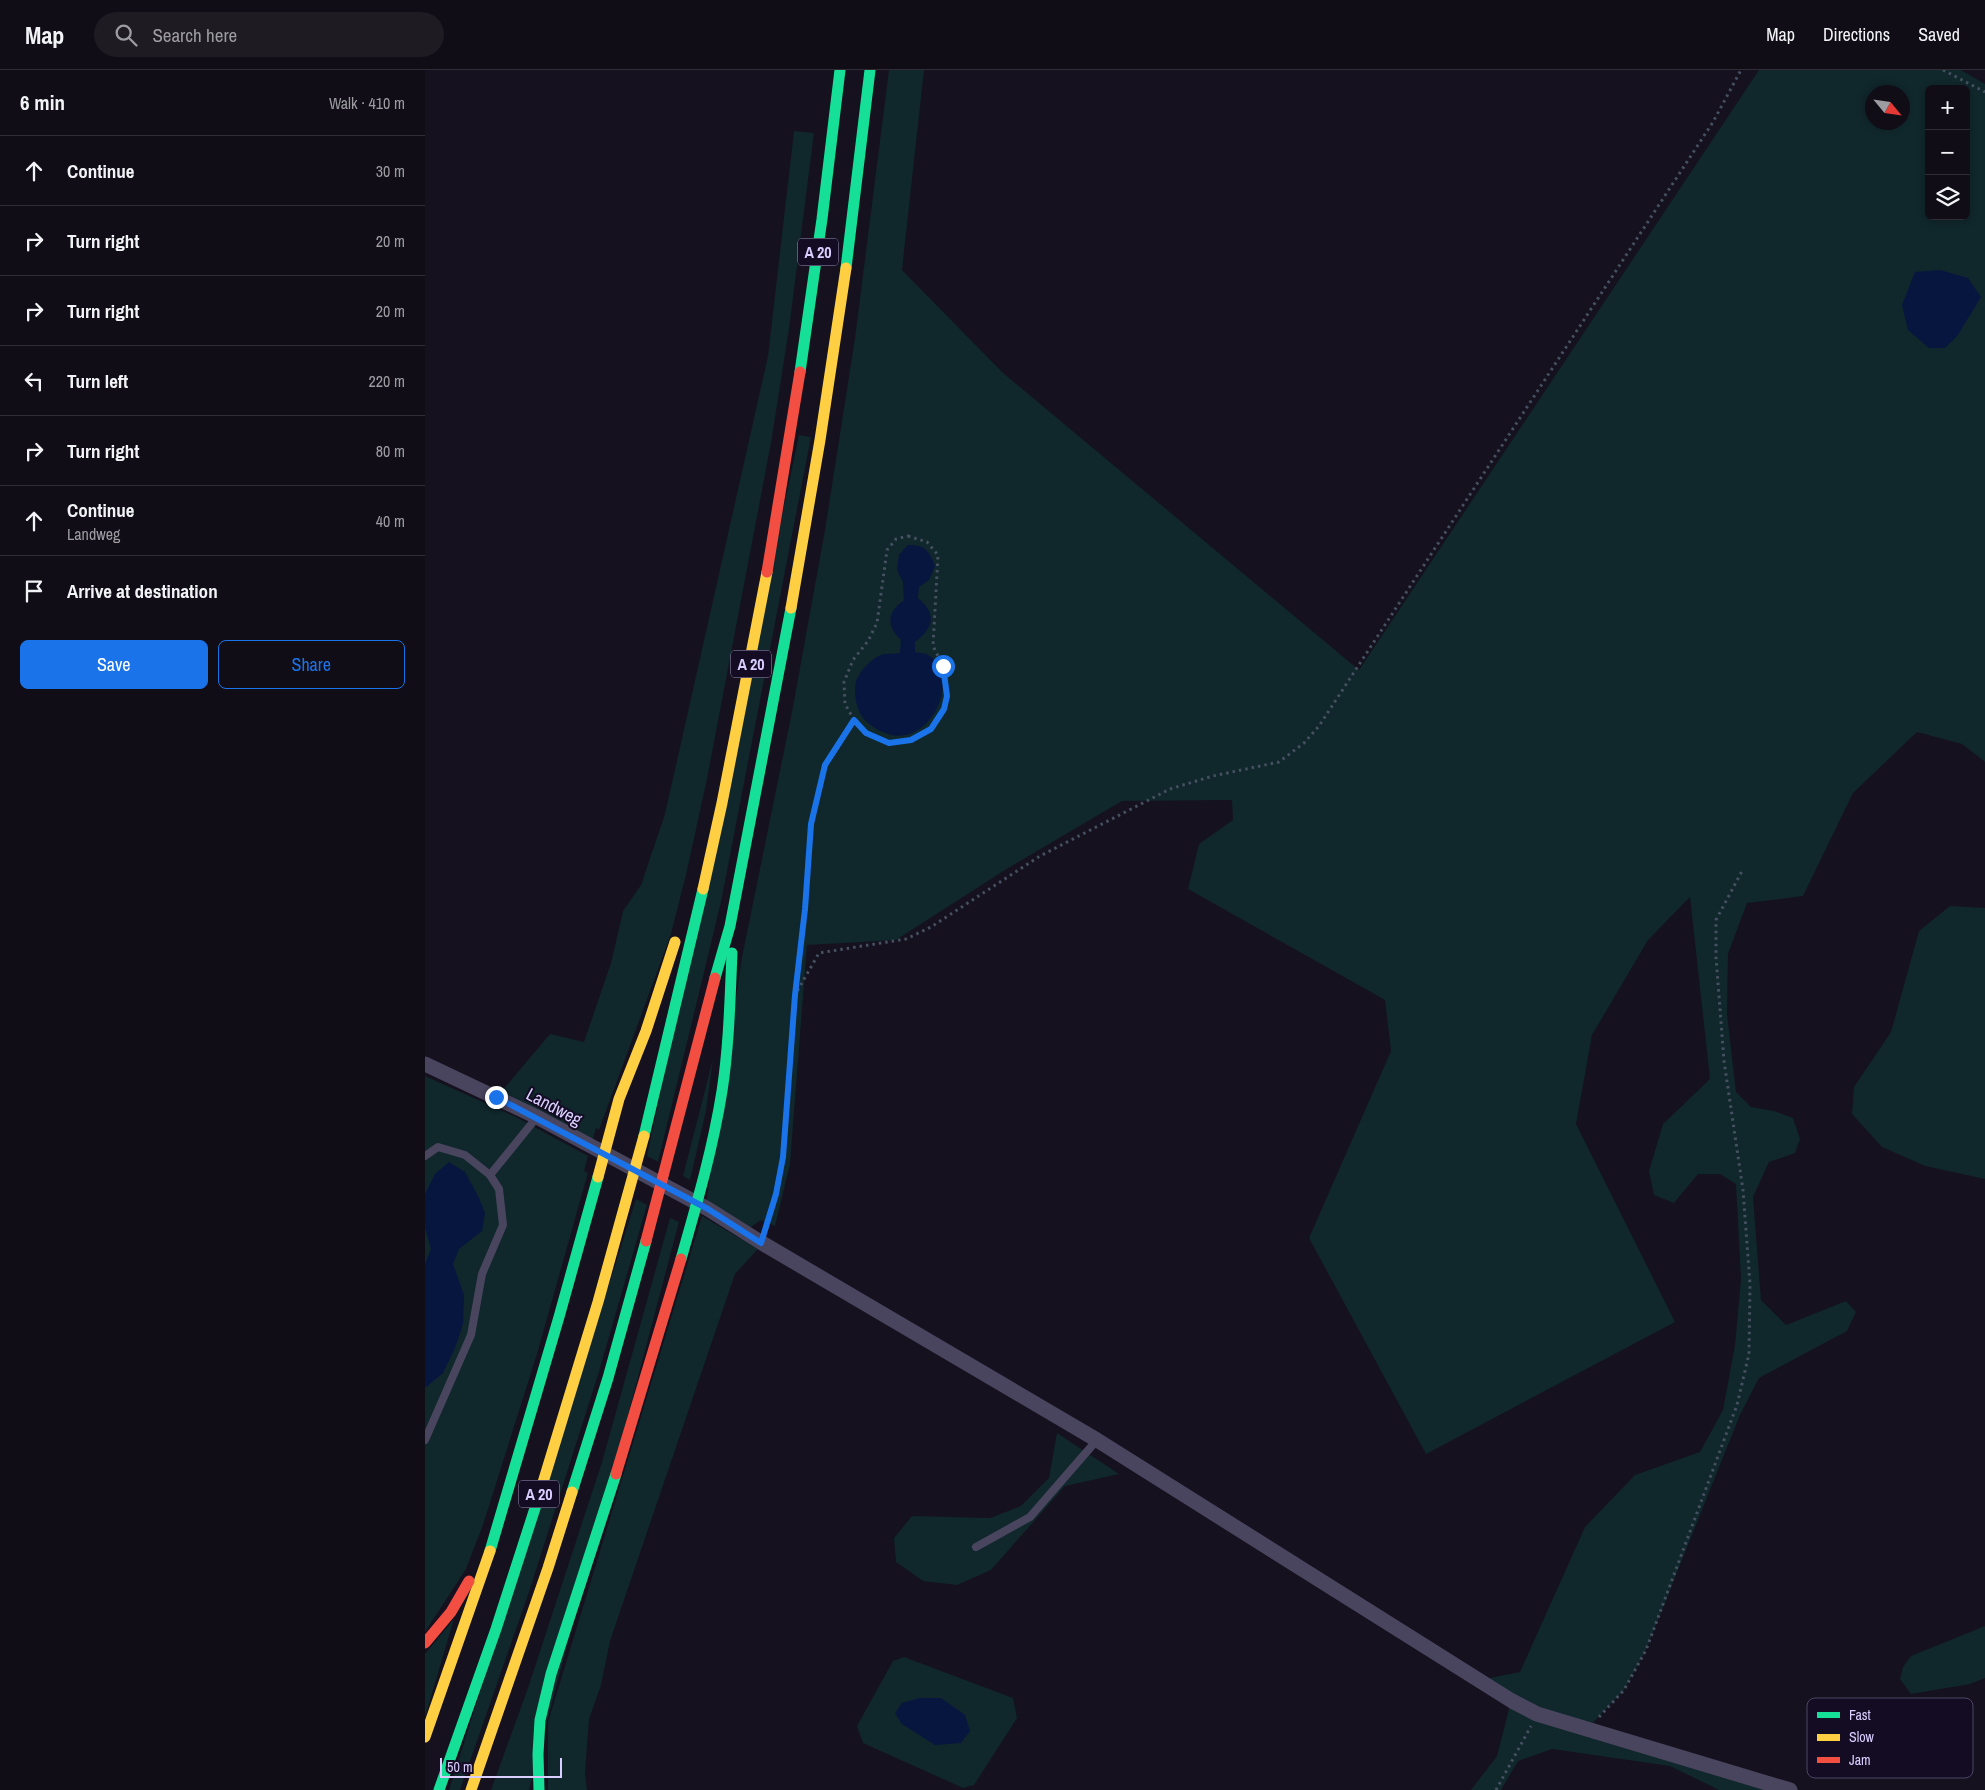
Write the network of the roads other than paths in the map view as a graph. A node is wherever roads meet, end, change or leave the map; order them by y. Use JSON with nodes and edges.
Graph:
{"nodes":[{"id":1,"x":840,"y":70,"type":"edge"},
{"id":2,"x":870,"y":70,"type":"edge"},
{"id":3,"x":703,"y":894,"type":"junction"},
{"id":4,"x":730,"y":926,"type":"junction"},
{"id":5,"x":425,"y":1064,"type":"edge"},
{"id":6,"x":537,"y":1118,"type":"junction"},
{"id":7,"x":425,"y":1156,"type":"edge"},
{"id":8,"x":491,"y":1175,"type":"junction"},
{"id":9,"x":425,"y":1440,"type":"edge"},
{"id":10,"x":1097,"y":1440,"type":"junction"},
{"id":11,"x":494,"y":1540,"type":"junction"},
{"id":12,"x":976,"y":1547,"type":"dead end"},
{"id":13,"x":425,"y":1643,"type":"edge"},
{"id":14,"x":425,"y":1737,"type":"edge"},
{"id":15,"x":439,"y":1790,"type":"edge"},
{"id":16,"x":471,"y":1790,"type":"edge"},
{"id":17,"x":539,"y":1790,"type":"edge"},
{"id":18,"x":1790,"y":1790,"type":"edge"}],
"edges":[{"from":1,"to":3,"type":"highway","number":"A 20"},
{"from":2,"to":4,"type":"highway","number":"A 20"},
{"from":3,"to":11,"type":"highway"},
{"from":3,"to":15,"type":"highway","number":"A 20"},
{"from":4,"to":16,"type":"highway","number":"A 20"},
{"from":4,"to":17,"type":"highway"},
{"from":5,"to":6,"type":"street","name":"Landweg"},
{"from":6,"to":8,"type":"lane"},
{"from":6,"to":10,"type":"street","name":"Landweg"},
{"from":7,"to":8,"type":"lane"},
{"from":8,"to":9,"type":"lane"},
{"from":10,"to":12,"type":"lane"},
{"from":10,"to":18,"type":"street","name":"Landweg"},
{"from":11,"to":13,"type":"highway"},
{"from":11,"to":14,"type":"highway"}]}
